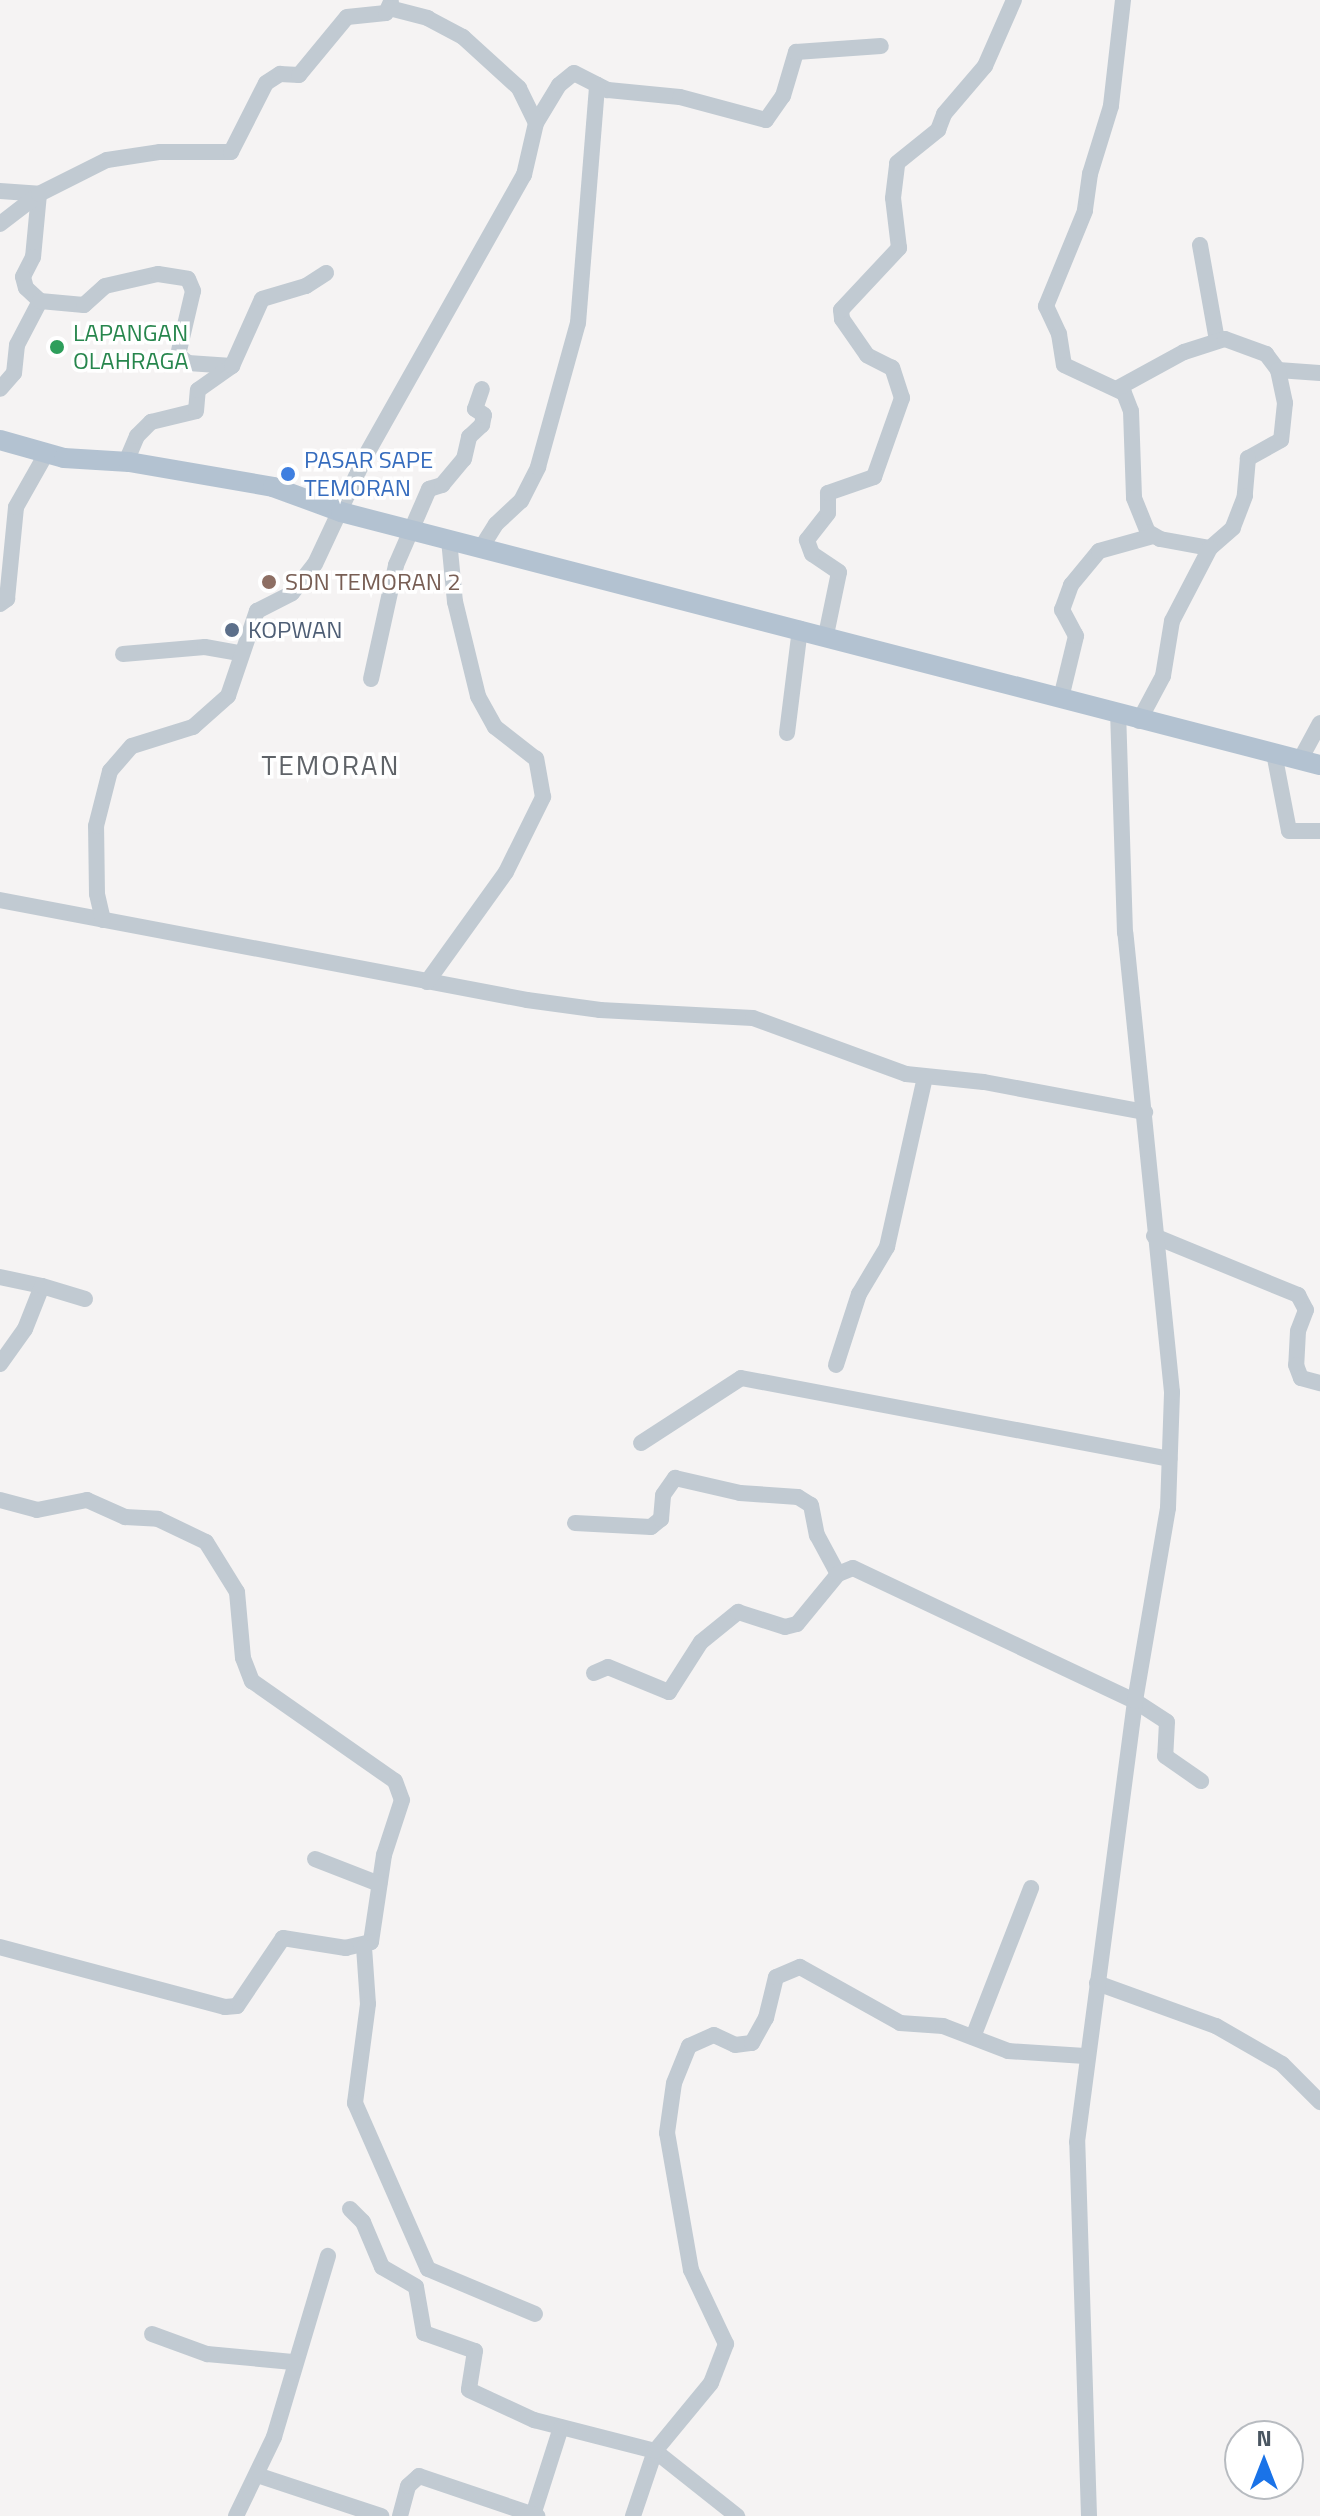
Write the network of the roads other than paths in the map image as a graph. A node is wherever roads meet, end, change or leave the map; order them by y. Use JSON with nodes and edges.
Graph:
{"nodes":[{"id":1,"x":1014,"y":0,"type":"edge"},
{"id":2,"x":1123,"y":0,"type":"edge"},
{"id":3,"x":390,"y":4,"type":"edge"},
{"id":4,"x":881,"y":46,"type":"dead end"},
{"id":5,"x":597,"y":85,"type":"junction"},
{"id":6,"x":536,"y":123,"type":"junction"},
{"id":7,"x":0,"y":191,"type":"edge"},
{"id":8,"x":39,"y":194,"type":"junction"},
{"id":9,"x":0,"y":224,"type":"edge"},
{"id":10,"x":1200,"y":245,"type":"dead end"},
{"id":11,"x":326,"y":273,"type":"dead end"},
{"id":12,"x":40,"y":301,"type":"junction"},
{"id":13,"x":1217,"y":340,"type":"junction"},
{"id":14,"x":232,"y":366,"type":"junction"},
{"id":15,"x":1278,"y":370,"type":"junction"},
{"id":16,"x":1320,"y":373,"type":"edge"},
{"id":17,"x":1118,"y":388,"type":"junction"},
{"id":18,"x":0,"y":389,"type":"edge"},
{"id":19,"x":482,"y":389,"type":"dead end"},
{"id":20,"x":0,"y":440,"type":"edge"},
{"id":21,"x":46,"y":454,"type":"junction"},
{"id":22,"x":126,"y":462,"type":"junction"},
{"id":23,"x":341,"y":512,"type":"junction"},
{"id":24,"x":410,"y":530,"type":"junction"},
{"id":25,"x":1153,"y":536,"type":"junction"},
{"id":26,"x":449,"y":540,"type":"junction"},
{"id":27,"x":481,"y":548,"type":"junction"},
{"id":28,"x":1210,"y":548,"type":"junction"},
{"id":29,"x":0,"y":604,"type":"edge"},
{"id":30,"x":800,"y":629,"type":"junction"},
{"id":31,"x":826,"y":635,"type":"junction"},
{"id":32,"x":239,"y":653,"type":"junction"},
{"id":33,"x":123,"y":654,"type":"dead end"},
{"id":34,"x":371,"y":679,"type":"dead end"},
{"id":35,"x":1061,"y":698,"type":"junction"},
{"id":36,"x":1118,"y":715,"type":"junction"},
{"id":37,"x":1139,"y":721,"type":"junction"},
{"id":38,"x":1320,"y":723,"type":"edge"},
{"id":39,"x":787,"y":733,"type":"dead end"},
{"id":40,"x":1274,"y":753,"type":"junction"},
{"id":41,"x":1300,"y":760,"type":"junction"},
{"id":42,"x":1320,"y":765,"type":"edge"},
{"id":43,"x":1320,"y":831,"type":"edge"},
{"id":44,"x":0,"y":900,"type":"edge"},
{"id":45,"x":103,"y":920,"type":"junction"},
{"id":46,"x":427,"y":982,"type":"junction"},
{"id":47,"x":925,"y":1077,"type":"junction"},
{"id":48,"x":1145,"y":1112,"type":"junction"},
{"id":49,"x":1154,"y":1236,"type":"junction"},
{"id":50,"x":0,"y":1277,"type":"edge"},
{"id":51,"x":42,"y":1286,"type":"junction"},
{"id":52,"x":85,"y":1299,"type":"dead end"},
{"id":53,"x":0,"y":1364,"type":"edge"},
{"id":54,"x":836,"y":1365,"type":"dead end"},
{"id":55,"x":1320,"y":1383,"type":"edge"},
{"id":56,"x":641,"y":1443,"type":"dead end"},
{"id":57,"x":1169,"y":1459,"type":"junction"},
{"id":58,"x":0,"y":1500,"type":"edge"},
{"id":59,"x":575,"y":1523,"type":"dead end"},
{"id":60,"x":838,"y":1574,"type":"junction"},
{"id":61,"x":594,"y":1673,"type":"dead end"},
{"id":62,"x":1135,"y":1701,"type":"junction"},
{"id":63,"x":1201,"y":1781,"type":"dead end"},
{"id":64,"x":315,"y":1859,"type":"dead end"},
{"id":65,"x":379,"y":1884,"type":"junction"},
{"id":66,"x":1031,"y":1888,"type":"dead end"},
{"id":67,"x":0,"y":1947,"type":"edge"},
{"id":68,"x":364,"y":1947,"type":"junction"},
{"id":69,"x":1097,"y":1983,"type":"junction"},
{"id":70,"x":973,"y":2037,"type":"junction"},
{"id":71,"x":1085,"y":2056,"type":"junction"},
{"id":72,"x":1320,"y":2102,"type":"edge"},
{"id":73,"x":350,"y":2209,"type":"dead end"},
{"id":74,"x":328,"y":2256,"type":"dead end"},
{"id":75,"x":535,"y":2314,"type":"dead end"},
{"id":76,"x":152,"y":2334,"type":"dead end"},
{"id":77,"x":293,"y":2362,"type":"junction"},
{"id":78,"x":561,"y":2427,"type":"junction"},
{"id":79,"x":655,"y":2451,"type":"junction"},
{"id":80,"x":257,"y":2475,"type":"junction"},
{"id":81,"x":535,"y":2515,"type":"edge"},
{"id":82,"x":236,"y":2516,"type":"edge"},
{"id":83,"x":381,"y":2516,"type":"edge"},
{"id":84,"x":400,"y":2516,"type":"edge"},
{"id":85,"x":633,"y":2516,"type":"edge"},
{"id":86,"x":737,"y":2516,"type":"edge"},
{"id":87,"x":1089,"y":2516,"type":"edge"}],
"edges":[{"from":1,"to":31,"type":"street"},
{"from":2,"to":17,"type":"street"},
{"from":3,"to":6,"type":"street"},
{"from":3,"to":8,"type":"street"},
{"from":4,"to":5,"type":"street"},
{"from":5,"to":6,"type":"street"},
{"from":5,"to":27,"type":"street"},
{"from":6,"to":23,"type":"street"},
{"from":7,"to":8,"type":"street"},
{"from":8,"to":9,"type":"street"},
{"from":8,"to":12,"type":"street"},
{"from":10,"to":13,"type":"street"},
{"from":11,"to":14,"type":"street"},
{"from":12,"to":14,"type":"street"},
{"from":12,"to":18,"type":"street"},
{"from":13,"to":15,"type":"street"},
{"from":13,"to":17,"type":"street"},
{"from":14,"to":22,"type":"street"},
{"from":15,"to":16,"type":"street"},
{"from":15,"to":28,"type":"street"},
{"from":17,"to":25,"type":"street"},
{"from":19,"to":24,"type":"street"},
{"from":20,"to":21,"type":"main road"},
{"from":21,"to":22,"type":"main road"},
{"from":21,"to":29,"type":"street"},
{"from":22,"to":23,"type":"main road"},
{"from":23,"to":24,"type":"main road"},
{"from":23,"to":32,"type":"street"},
{"from":24,"to":26,"type":"main road"},
{"from":24,"to":34,"type":"street"},
{"from":25,"to":28,"type":"street"},
{"from":25,"to":35,"type":"street"},
{"from":26,"to":27,"type":"main road"},
{"from":26,"to":46,"type":"street"},
{"from":27,"to":30,"type":"main road"},
{"from":28,"to":37,"type":"street"},
{"from":30,"to":31,"type":"main road"},
{"from":30,"to":39,"type":"street"},
{"from":31,"to":35,"type":"main road"},
{"from":32,"to":33,"type":"street"},
{"from":32,"to":45,"type":"street"},
{"from":35,"to":36,"type":"main road"},
{"from":36,"to":37,"type":"main road"},
{"from":36,"to":48,"type":"street"},
{"from":37,"to":40,"type":"main road"},
{"from":38,"to":41,"type":"street"},
{"from":40,"to":41,"type":"main road"},
{"from":40,"to":43,"type":"street"},
{"from":41,"to":42,"type":"main road"},
{"from":44,"to":45,"type":"street"},
{"from":45,"to":46,"type":"street"},
{"from":46,"to":47,"type":"street"},
{"from":47,"to":48,"type":"street"},
{"from":47,"to":54,"type":"street"},
{"from":48,"to":49,"type":"street"},
{"from":49,"to":55,"type":"street"},
{"from":49,"to":57,"type":"street"},
{"from":50,"to":51,"type":"street"},
{"from":51,"to":52,"type":"street"},
{"from":51,"to":53,"type":"street"},
{"from":56,"to":57,"type":"street"},
{"from":57,"to":62,"type":"street"},
{"from":58,"to":65,"type":"street"},
{"from":59,"to":60,"type":"street"},
{"from":60,"to":61,"type":"street"},
{"from":60,"to":62,"type":"street"},
{"from":62,"to":63,"type":"street"},
{"from":62,"to":69,"type":"street"},
{"from":64,"to":65,"type":"street"},
{"from":65,"to":68,"type":"street"},
{"from":66,"to":70,"type":"street"},
{"from":67,"to":68,"type":"street"},
{"from":68,"to":75,"type":"street"},
{"from":69,"to":71,"type":"street"},
{"from":69,"to":72,"type":"street"},
{"from":70,"to":71,"type":"street"},
{"from":70,"to":79,"type":"street"},
{"from":71,"to":87,"type":"street"},
{"from":73,"to":78,"type":"street"},
{"from":74,"to":77,"type":"street"},
{"from":76,"to":77,"type":"street"},
{"from":77,"to":80,"type":"street"},
{"from":78,"to":79,"type":"street"},
{"from":78,"to":81,"type":"street"},
{"from":79,"to":85,"type":"street"},
{"from":79,"to":86,"type":"street"},
{"from":80,"to":82,"type":"street"},
{"from":80,"to":83,"type":"street"},
{"from":81,"to":84,"type":"street"}]}
